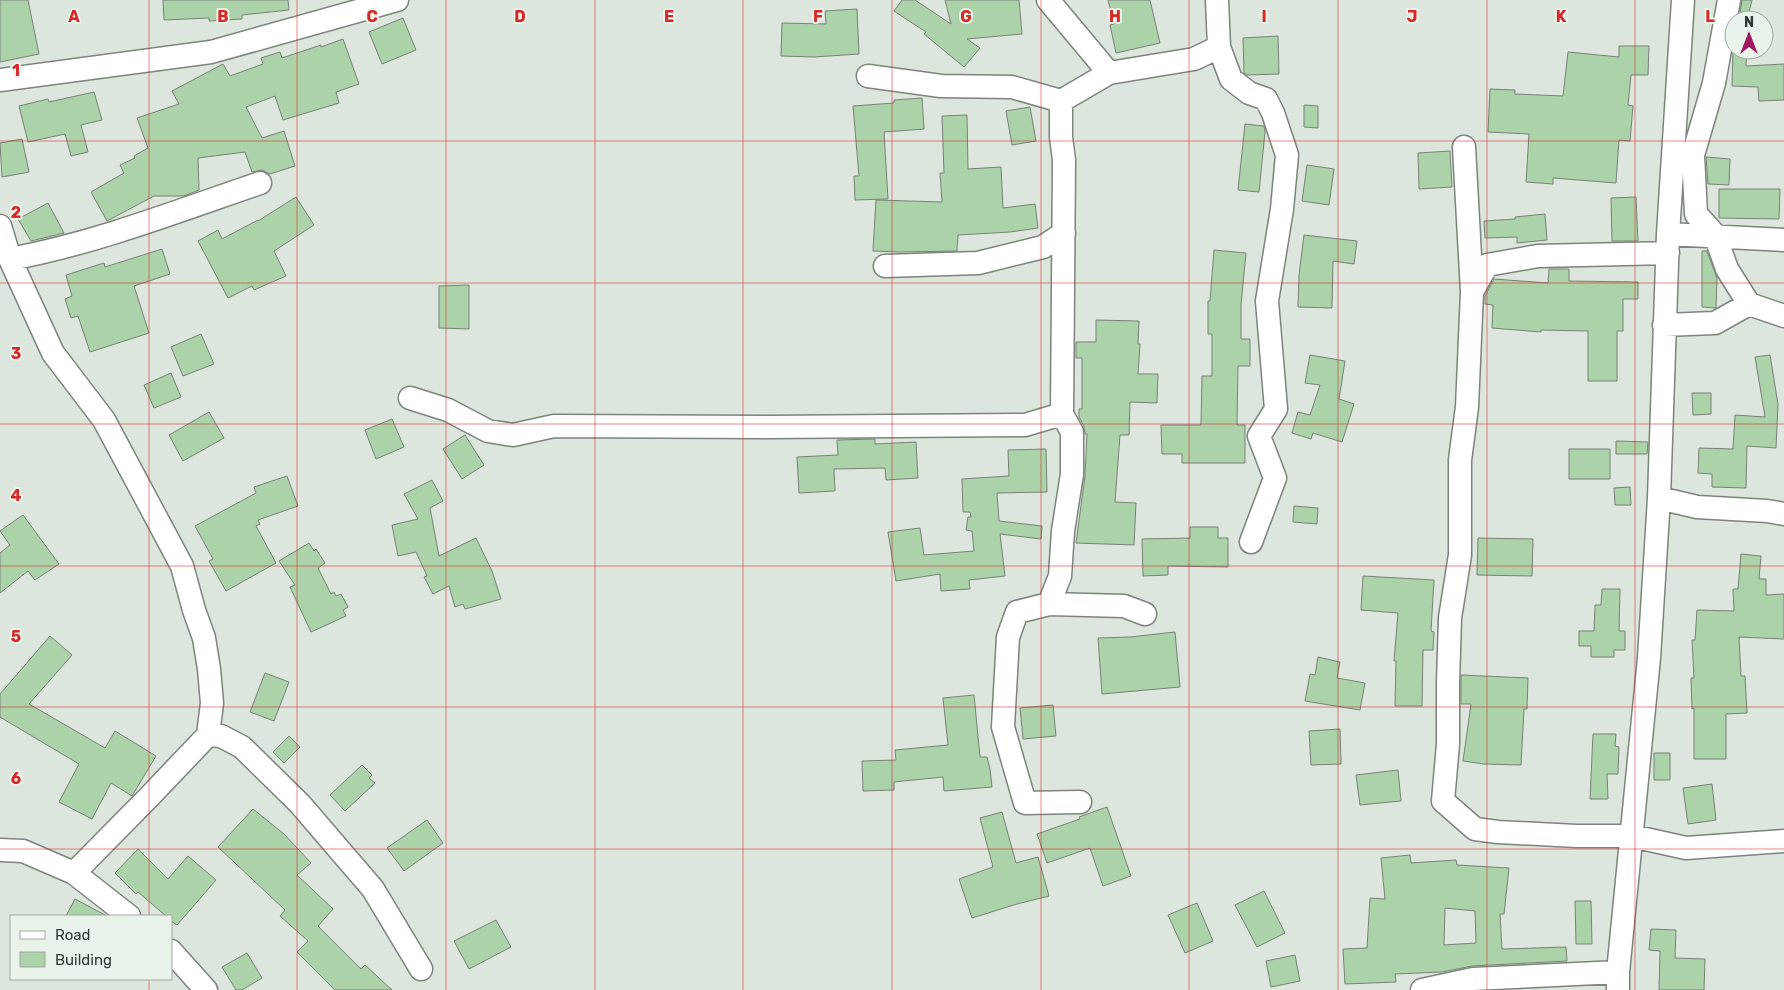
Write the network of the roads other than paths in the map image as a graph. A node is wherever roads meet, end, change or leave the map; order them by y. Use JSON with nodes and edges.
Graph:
{"nodes":[{"id":1,"x":397,"y":0,"type":"edge"},
{"id":2,"x":1048,"y":0,"type":"edge"},
{"id":3,"x":1217,"y":0,"type":"edge"},
{"id":4,"x":1682,"y":0,"type":"edge"},
{"id":5,"x":1729,"y":0,"type":"edge"},
{"id":6,"x":1219,"y":46,"type":"junction"},
{"id":7,"x":1109,"y":73,"type":"junction"},
{"id":8,"x":868,"y":76,"type":"dead end"},
{"id":9,"x":0,"y":80,"type":"edge"},
{"id":10,"x":1061,"y":101,"type":"junction"},
{"id":11,"x":1464,"y":147,"type":"dead end"},
{"id":12,"x":1683,"y":149,"type":"junction"},
{"id":13,"x":260,"y":183,"type":"dead end"},
{"id":14,"x":0,"y":226,"type":"edge"},
{"id":15,"x":1064,"y":233,"type":"junction"},
{"id":16,"x":1715,"y":236,"type":"junction"},
{"id":17,"x":1784,"y":240,"type":"edge"},
{"id":18,"x":1668,"y":243,"type":"junction"},
{"id":19,"x":1043,"y":247,"type":"junction"},
{"id":20,"x":10,"y":259,"type":"junction"},
{"id":21,"x":1063,"y":259,"type":"junction"},
{"id":22,"x":885,"y":266,"type":"dead end"},
{"id":23,"x":1472,"y":292,"type":"junction"},
{"id":24,"x":1749,"y":304,"type":"junction"},
{"id":25,"x":1784,"y":316,"type":"edge"},
{"id":26,"x":1664,"y":325,"type":"junction"},
{"id":27,"x":410,"y":398,"type":"dead end"},
{"id":28,"x":1062,"y":414,"type":"junction"},
{"id":29,"x":1659,"y":498,"type":"junction"},
{"id":30,"x":1784,"y":514,"type":"edge"},
{"id":31,"x":1251,"y":542,"type":"dead end"},
{"id":32,"x":1049,"y":604,"type":"junction"},
{"id":33,"x":1145,"y":614,"type":"dead end"},
{"id":34,"x":208,"y":735,"type":"junction"},
{"id":35,"x":1080,"y":802,"type":"dead end"},
{"id":36,"x":1632,"y":836,"type":"junction"},
{"id":37,"x":1784,"y":841,"type":"edge"},
{"id":38,"x":0,"y":850,"type":"edge"},
{"id":39,"x":74,"y":873,"type":"junction"},
{"id":40,"x":128,"y":915,"type":"edge"},
{"id":41,"x":172,"y":952,"type":"edge"},
{"id":42,"x":421,"y":970,"type":"dead end"},
{"id":43,"x":1618,"y":981,"type":"edge"},
{"id":44,"x":206,"y":990,"type":"edge"},
{"id":45,"x":1422,"y":990,"type":"edge"}],
"edges":[{"from":1,"to":9,"type":"street"},
{"from":2,"to":7,"type":"street"},
{"from":3,"to":6,"type":"street"},
{"from":4,"to":12,"type":"street"},
{"from":5,"to":12,"type":"street"},
{"from":6,"to":7,"type":"street"},
{"from":6,"to":31,"type":"street"},
{"from":7,"to":10,"type":"street"},
{"from":8,"to":10,"type":"street"},
{"from":10,"to":15,"type":"street"},
{"from":11,"to":23,"type":"street"},
{"from":12,"to":16,"type":"street"},
{"from":12,"to":18,"type":"street"},
{"from":13,"to":20,"type":"street"},
{"from":14,"to":20,"type":"street"},
{"from":15,"to":19,"type":"street"},
{"from":15,"to":21,"type":"street"},
{"from":16,"to":17,"type":"street"},
{"from":16,"to":18,"type":"street"},
{"from":16,"to":24,"type":"street"},
{"from":18,"to":23,"type":"street"},
{"from":18,"to":26,"type":"street"},
{"from":19,"to":21,"type":"street"},
{"from":19,"to":22,"type":"street"},
{"from":20,"to":34,"type":"street"},
{"from":21,"to":28,"type":"street"},
{"from":23,"to":36,"type":"street"},
{"from":24,"to":25,"type":"street"},
{"from":24,"to":26,"type":"street"},
{"from":26,"to":29,"type":"street"},
{"from":27,"to":28,"type":"street"},
{"from":28,"to":32,"type":"street"},
{"from":29,"to":30,"type":"street"},
{"from":29,"to":36,"type":"street"},
{"from":32,"to":33,"type":"street"},
{"from":32,"to":35,"type":"street"},
{"from":34,"to":39,"type":"street"},
{"from":34,"to":42,"type":"street"},
{"from":36,"to":37,"type":"street"},
{"from":36,"to":43,"type":"street"},
{"from":38,"to":39,"type":"street"},
{"from":39,"to":40,"type":"street"},
{"from":41,"to":44,"type":"street"},
{"from":43,"to":45,"type":"street"}]}
